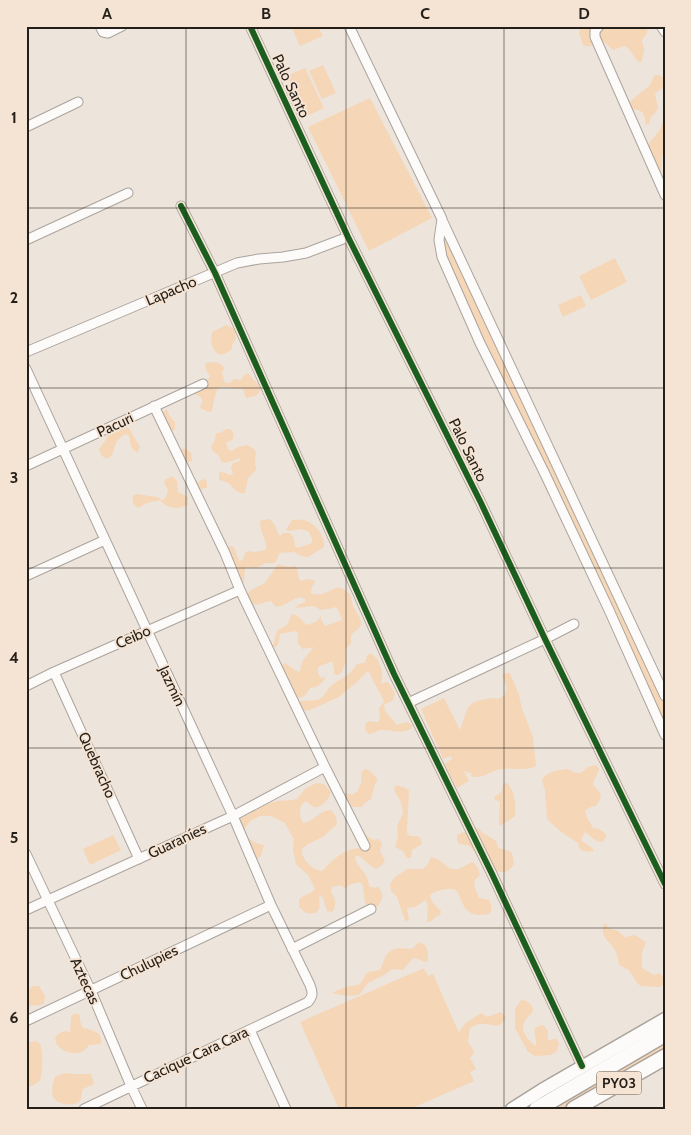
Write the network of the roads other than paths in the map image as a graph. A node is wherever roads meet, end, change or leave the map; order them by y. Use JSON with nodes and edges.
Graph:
{"nodes":[{"id":1,"x":100,"y":26,"type":"edge"},
{"id":2,"x":122,"y":26,"type":"edge"},
{"id":3,"x":250,"y":26,"type":"edge"},
{"id":4,"x":349,"y":26,"type":"edge"},
{"id":5,"x":599,"y":26,"type":"edge"},
{"id":6,"x":661,"y":26,"type":"edge"},
{"id":7,"x":665,"y":32,"type":"edge"},
{"id":8,"x":78,"y":102,"type":"dead end"},
{"id":9,"x":26,"y":127,"type":"edge"},
{"id":10,"x":128,"y":193,"type":"dead end"},
{"id":11,"x":665,"y":195,"type":"edge"},
{"id":12,"x":181,"y":206,"type":"dead end"},
{"id":13,"x":442,"y":220,"type":"junction"},
{"id":14,"x":348,"y":237,"type":"junction"},
{"id":15,"x":26,"y":240,"type":"edge"},
{"id":16,"x":216,"y":272,"type":"junction"},
{"id":17,"x":26,"y":352,"type":"edge"},
{"id":18,"x":26,"y":369,"type":"edge"},
{"id":19,"x":203,"y":384,"type":"dead end"},
{"id":20,"x":154,"y":406,"type":"junction"},
{"id":21,"x":63,"y":449,"type":"junction"},
{"id":22,"x":26,"y":466,"type":"edge"},
{"id":23,"x":105,"y":540,"type":"junction"},
{"id":24,"x":26,"y":576,"type":"edge"},
{"id":25,"x":240,"y":590,"type":"junction"},
{"id":26,"x":574,"y":624,"type":"dead end"},
{"id":27,"x":147,"y":631,"type":"junction"},
{"id":28,"x":546,"y":639,"type":"junction"},
{"id":29,"x":54,"y":672,"type":"junction"},
{"id":30,"x":26,"y":686,"type":"edge"},
{"id":31,"x":665,"y":696,"type":"edge"},
{"id":32,"x":408,"y":704,"type":"junction"},
{"id":33,"x":665,"y":735,"type":"edge"},
{"id":34,"x":325,"y":767,"type":"junction"},
{"id":35,"x":232,"y":816,"type":"junction"},
{"id":36,"x":365,"y":846,"type":"dead end"},
{"id":37,"x":26,"y":854,"type":"edge"},
{"id":38,"x":139,"y":858,"type":"junction"},
{"id":39,"x":665,"y":884,"type":"edge"},
{"id":40,"x":48,"y":900,"type":"junction"},
{"id":41,"x":271,"y":905,"type":"junction"},
{"id":42,"x":26,"y":910,"type":"edge"},
{"id":43,"x":371,"y":910,"type":"dead end"},
{"id":44,"x":292,"y":948,"type":"junction"},
{"id":45,"x":91,"y":991,"type":"junction"},
{"id":46,"x":308,"y":1002,"type":"joint"},
{"id":47,"x":665,"y":1019,"type":"edge"},
{"id":48,"x":26,"y":1021,"type":"edge"},
{"id":49,"x":250,"y":1030,"type":"junction"},
{"id":50,"x":665,"y":1034,"type":"edge"},
{"id":51,"x":665,"y":1057,"type":"edge"},
{"id":52,"x":582,"y":1066,"type":"junction"},
{"id":53,"x":131,"y":1086,"type":"junction"},
{"id":54,"x":84,"y":1109,"type":"edge"},
{"id":55,"x":142,"y":1109,"type":"edge"},
{"id":56,"x":286,"y":1109,"type":"edge"},
{"id":57,"x":512,"y":1109,"type":"edge"},
{"id":58,"x":537,"y":1109,"type":"edge"},
{"id":59,"x":574,"y":1109,"type":"edge"}],
"edges":[{"from":1,"to":2,"type":"street"},
{"from":3,"to":14,"type":"street","name":"Palo Santo"},
{"from":4,"to":13,"type":"street"},
{"from":5,"to":11,"type":"street"},
{"from":6,"to":7,"type":"street"},
{"from":8,"to":9,"type":"street"},
{"from":10,"to":15,"type":"street"},
{"from":12,"to":16,"type":"street"},
{"from":13,"to":31,"type":"street"},
{"from":13,"to":33,"type":"street"},
{"from":14,"to":16,"type":"street","name":"Lapacho"},
{"from":14,"to":28,"type":"street","name":"Palo Santo"},
{"from":16,"to":17,"type":"street","name":"Lapacho"},
{"from":16,"to":32,"type":"street"},
{"from":18,"to":21,"type":"street","name":"Jazmín"},
{"from":19,"to":20,"type":"street","name":"Pacuri"},
{"from":20,"to":21,"type":"street","name":"Pacuri"},
{"from":20,"to":25,"type":"street"},
{"from":21,"to":22,"type":"street","name":"Pacuri"},
{"from":21,"to":23,"type":"street","name":"Jazmín"},
{"from":23,"to":24,"type":"street"},
{"from":23,"to":27,"type":"street","name":"Jazmín"},
{"from":25,"to":27,"type":"street","name":"Ceibo"},
{"from":25,"to":34,"type":"street"},
{"from":26,"to":28,"type":"street"},
{"from":27,"to":29,"type":"street","name":"Ceibo"},
{"from":27,"to":35,"type":"street","name":"Jazmín"},
{"from":28,"to":32,"type":"street"},
{"from":28,"to":39,"type":"street","name":"Palo Santo"},
{"from":29,"to":30,"type":"street","name":"Ceibo"},
{"from":29,"to":38,"type":"street","name":"Quebracho"},
{"from":32,"to":52,"type":"street"},
{"from":34,"to":35,"type":"street","name":"Guaraníes"},
{"from":34,"to":36,"type":"street"},
{"from":35,"to":38,"type":"street","name":"Guaraníes"},
{"from":35,"to":41,"type":"street","name":"Jazmín"},
{"from":37,"to":40,"type":"street","name":"Aztecas"},
{"from":38,"to":40,"type":"street","name":"Guaraníes"},
{"from":40,"to":42,"type":"street","name":"Guaraníes"},
{"from":40,"to":45,"type":"street","name":"Aztecas"},
{"from":41,"to":44,"type":"street","name":"Jazmín"},
{"from":41,"to":45,"type":"street","name":"Chulupies"},
{"from":43,"to":44,"type":"street"},
{"from":44,"to":46,"type":"street","name":"Jazmín"},
{"from":45,"to":48,"type":"street","name":"Chulupies"},
{"from":45,"to":53,"type":"street","name":"Aztecas"},
{"from":46,"to":49,"type":"street","name":"Cacique Cara Cara"},
{"from":47,"to":52,"type":"main road","number":"PY03"},
{"from":49,"to":53,"type":"street","name":"Cacique Cara Cara"},
{"from":49,"to":56,"type":"street"},
{"from":50,"to":58,"type":"highway","number":"PY03"},
{"from":51,"to":59,"type":"highway","number":"PY03"},
{"from":52,"to":57,"type":"main road","number":"PY03"},
{"from":53,"to":54,"type":"street","name":"Cacique Cara Cara"},
{"from":53,"to":55,"type":"street","name":"Aztecas"}]}
